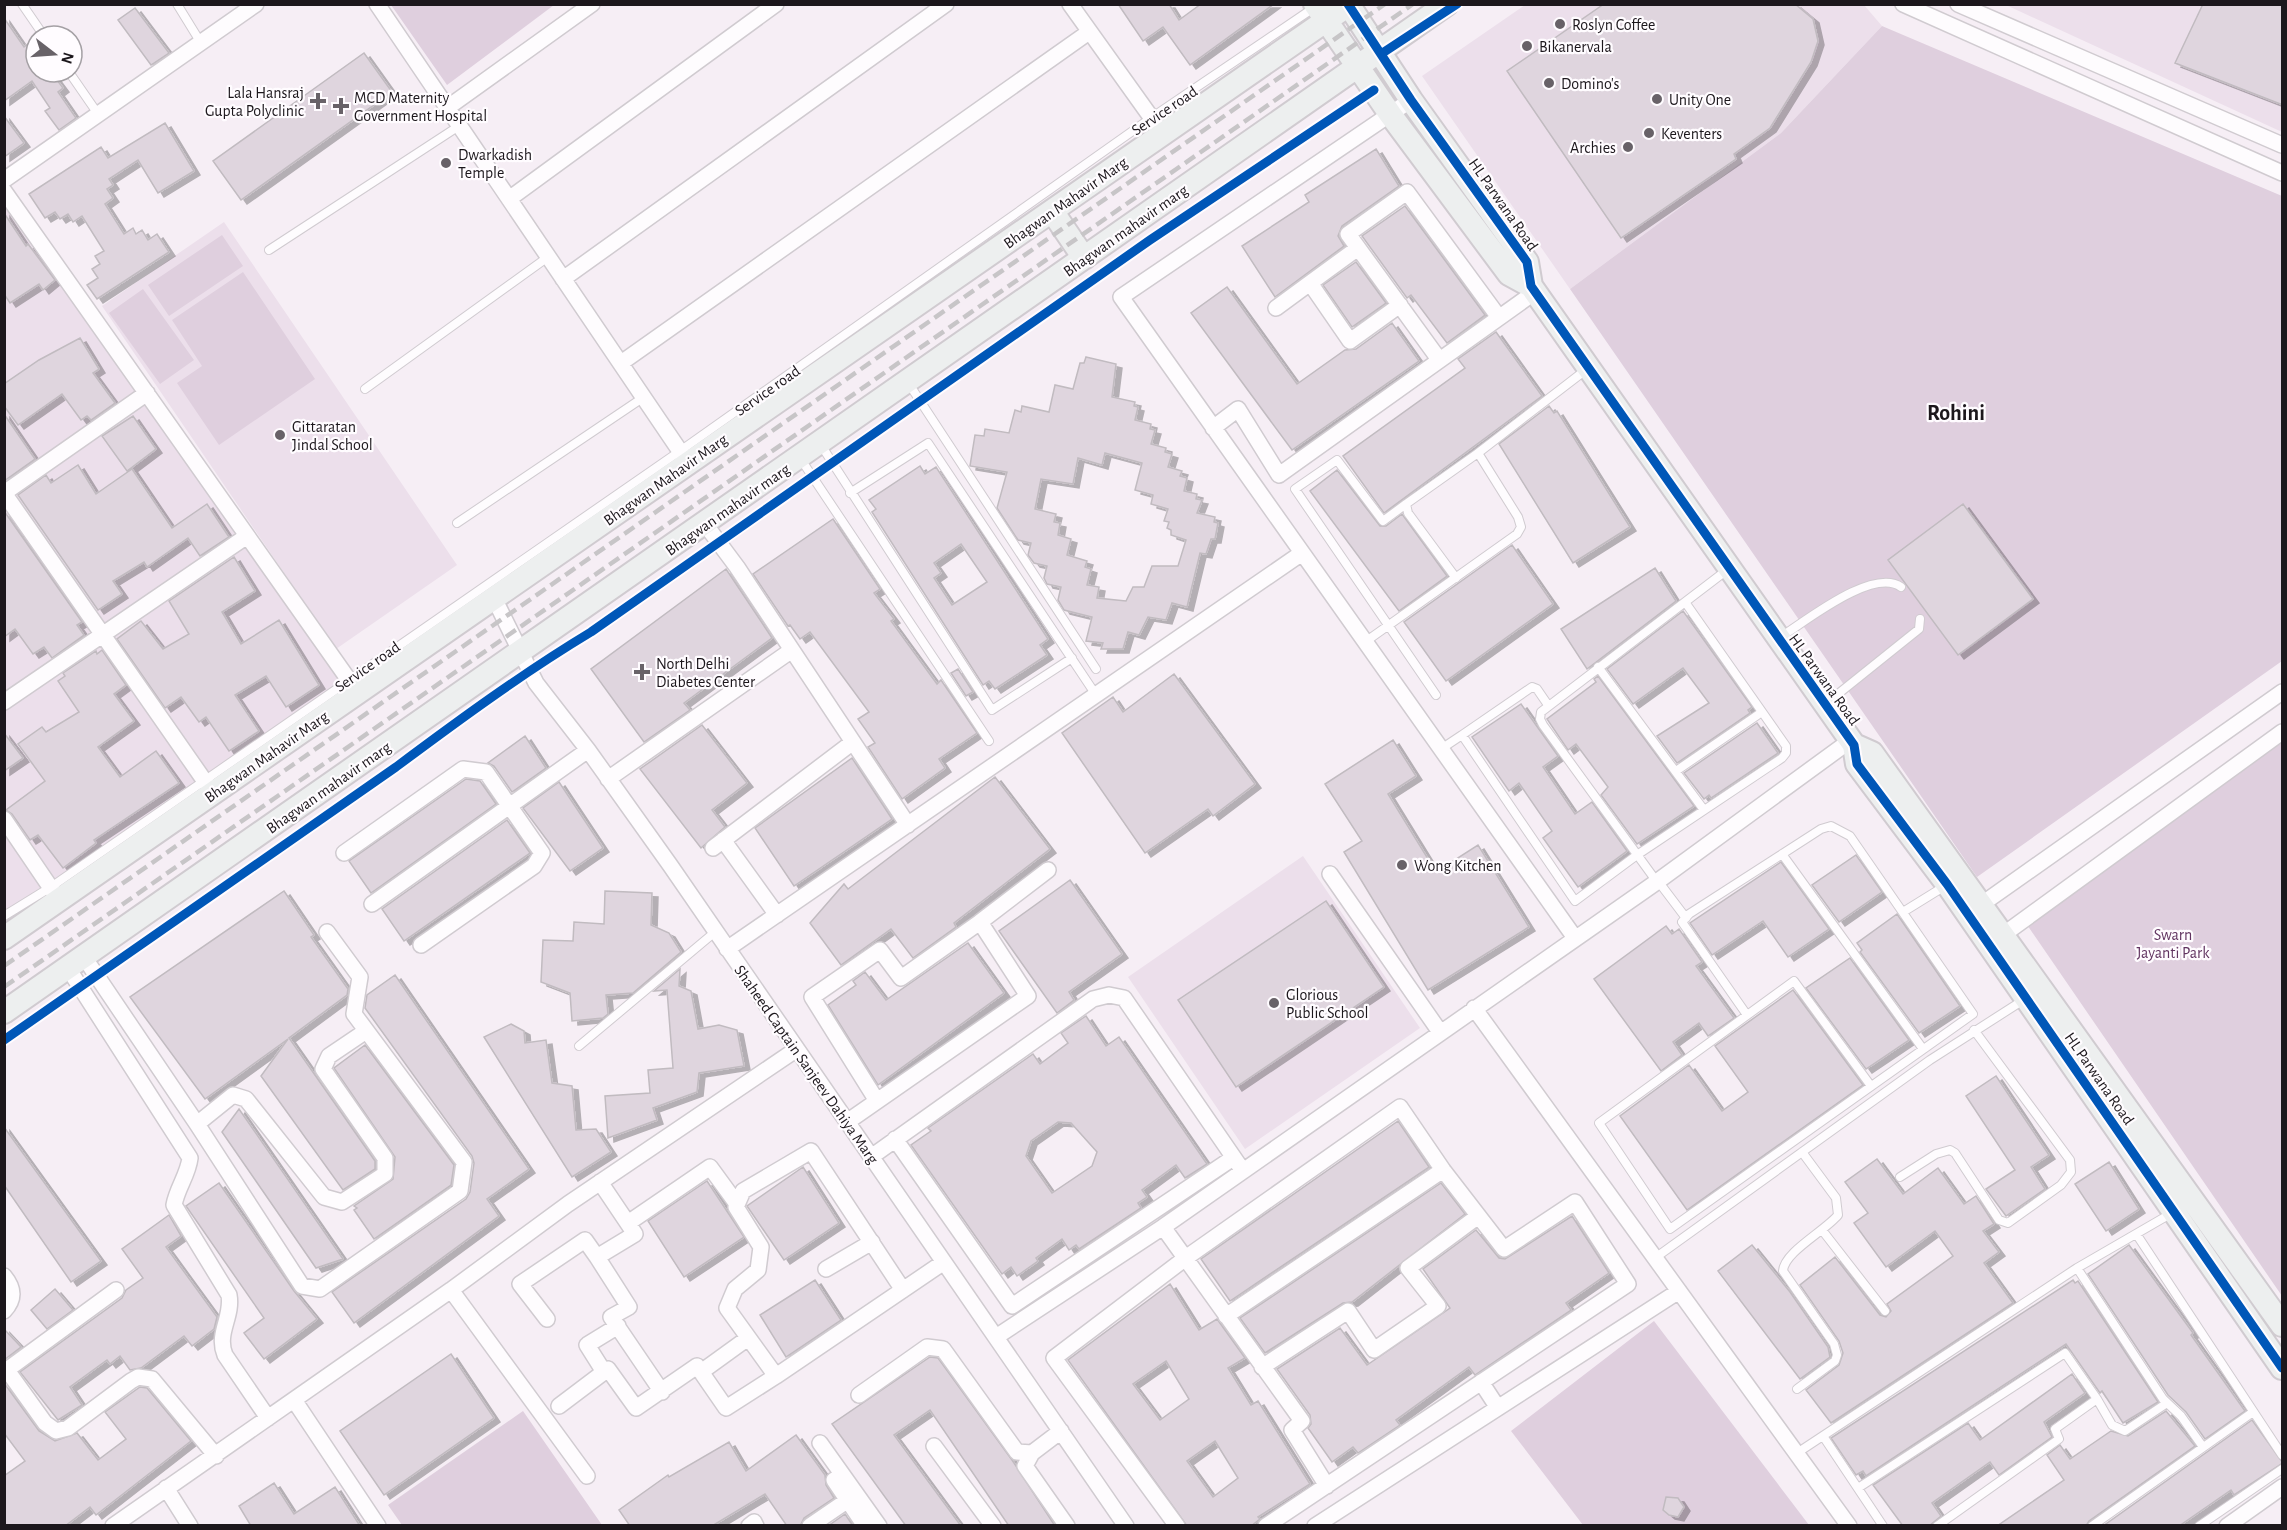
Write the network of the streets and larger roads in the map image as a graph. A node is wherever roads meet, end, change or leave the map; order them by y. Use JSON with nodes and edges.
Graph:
{"nodes":[{"id":1,"x":256,"y":4,"type":"edge"},
{"id":2,"x":376,"y":4,"type":"edge"},
{"id":3,"x":592,"y":4,"type":"edge"},
{"id":4,"x":776,"y":4,"type":"edge"},
{"id":5,"x":946,"y":4,"type":"edge"},
{"id":6,"x":1070,"y":4,"type":"edge"},
{"id":7,"x":1447,"y":4,"type":"edge"},
{"id":8,"x":1903,"y":4,"type":"edge"},
{"id":9,"x":1958,"y":4,"type":"edge"},
{"id":10,"x":1349,"y":5,"type":"edge"},
{"id":11,"x":1319,"y":9,"type":"edge"},
{"id":12,"x":1089,"y":32,"type":"junction"},
{"id":13,"x":1380,"y":51,"type":"junction"},
{"id":14,"x":1358,"y":66,"type":"junction"},
{"id":15,"x":1411,"y":100,"type":"junction"},
{"id":16,"x":447,"y":108,"type":"junction"},
{"id":17,"x":1390,"y":114,"type":"junction"},
{"id":18,"x":1157,"y":126,"type":"junction"},
{"id":19,"x":2283,"y":145,"type":"edge"},
{"id":20,"x":2283,"y":173,"type":"edge"},
{"id":21,"x":4,"y":180,"type":"edge"},
{"id":22,"x":4,"y":191,"type":"edge"},
{"id":23,"x":509,"y":199,"type":"junction"},
{"id":24,"x":1052,"y":211,"type":"junction"},
{"id":25,"x":1358,"y":248,"type":"junction"},
{"id":26,"x":1084,"y":258,"type":"junction"},
{"id":27,"x":563,"y":279,"type":"junction"},
{"id":28,"x":1310,"y":284,"type":"junction"},
{"id":29,"x":1533,"y":289,"type":"junction"},
{"id":30,"x":1400,"y":306,"type":"junction"},
{"id":31,"x":1276,"y":308,"type":"dead end"},
{"id":32,"x":1498,"y":316,"type":"junction"},
{"id":33,"x":1438,"y":358,"type":"junction"},
{"id":34,"x":621,"y":363,"type":"junction"},
{"id":35,"x":147,"y":393,"type":"junction"},
{"id":36,"x":1213,"y":428,"type":"junction"},
{"id":37,"x":684,"y":457,"type":"junction"},
{"id":38,"x":5,"y":493,"type":"edge"},
{"id":39,"x":705,"y":524,"type":"junction"},
{"id":40,"x":247,"y":536,"type":"junction"},
{"id":41,"x":1302,"y":553,"type":"junction"},
{"id":42,"x":494,"y":598,"type":"junction"},
{"id":43,"x":103,"y":634,"type":"junction"},
{"id":44,"x":792,"y":650,"type":"junction"},
{"id":45,"x":522,"y":651,"type":"junction"},
{"id":46,"x":353,"y":686,"type":"junction"},
{"id":47,"x":2283,"y":692,"type":"edge"},
{"id":48,"x":4,"y":702,"type":"edge"},
{"id":49,"x":2283,"y":732,"type":"edge"},
{"id":50,"x":853,"y":742,"type":"junction"},
{"id":51,"x":1852,"y":743,"type":"junction"},
{"id":52,"x":588,"y":750,"type":"junction"},
{"id":53,"x":608,"y":779,"type":"junction"},
{"id":54,"x":209,"y":786,"type":"junction"},
{"id":55,"x":512,"y":805,"type":"junction"},
{"id":56,"x":4,"y":819,"type":"edge"},
{"id":57,"x":908,"y":825,"type":"junction"},
{"id":58,"x":344,"y":854,"type":"dead end"},
{"id":59,"x":1048,"y":870,"type":"dead end"},
{"id":60,"x":1330,"y":874,"type":"dead end"},
{"id":61,"x":55,"y":893,"type":"junction"},
{"id":62,"x":372,"y":904,"type":"dead end"},
{"id":63,"x":1975,"y":910,"type":"junction"},
{"id":64,"x":777,"y":915,"type":"junction"},
{"id":65,"x":980,"y":922,"type":"junction"},
{"id":66,"x":327,"y":932,"type":"dead end"},
{"id":67,"x":4,"y":938,"type":"edge"},
{"id":68,"x":1575,"y":938,"type":"junction"},
{"id":69,"x":1996,"y":940,"type":"junction"},
{"id":70,"x":421,"y":945,"type":"dead end"},
{"id":71,"x":727,"y":949,"type":"junction"},
{"id":72,"x":76,"y":963,"type":"junction"},
{"id":73,"x":1474,"y":1008,"type":"junction"},
{"id":74,"x":4,"y":1012,"type":"edge"},
{"id":75,"x":366,"y":1031,"type":"junction"},
{"id":76,"x":1440,"y":1032,"type":"junction"},
{"id":77,"x":797,"y":1049,"type":"junction"},
{"id":78,"x":877,"y":1101,"type":"junction"},
{"id":79,"x":847,"y":1122,"type":"junction"},
{"id":80,"x":197,"y":1124,"type":"junction"},
{"id":81,"x":895,"y":1139,"type":"junction"},
{"id":82,"x":871,"y":1157,"type":"junction"},
{"id":83,"x":1233,"y":1158,"type":"junction"},
{"id":84,"x":1443,"y":1170,"type":"junction"},
{"id":85,"x":1243,"y":1171,"type":"junction"},
{"id":86,"x":600,"y":1182,"type":"junction"},
{"id":87,"x":737,"y":1204,"type":"junction"},
{"id":88,"x":1477,"y":1217,"type":"junction"},
{"id":89,"x":628,"y":1222,"type":"junction"},
{"id":90,"x":1163,"y":1227,"type":"junction"},
{"id":91,"x":872,"y":1242,"type":"junction"},
{"id":92,"x":597,"y":1257,"type":"junction"},
{"id":93,"x":1187,"y":1257,"type":"junction"},
{"id":94,"x":944,"y":1262,"type":"junction"},
{"id":95,"x":826,"y":1269,"type":"dead end"},
{"id":96,"x":4,"y":1276,"type":"edge"},
{"id":97,"x":116,"y":1290,"type":"dead end"},
{"id":98,"x":451,"y":1290,"type":"junction"},
{"id":99,"x":903,"y":1290,"type":"junction"},
{"id":100,"x":1678,"y":1291,"type":"junction"},
{"id":101,"x":4,"y":1311,"type":"edge"},
{"id":102,"x":1226,"y":1316,"type":"junction"},
{"id":103,"x":547,"y":1319,"type":"dead end"},
{"id":104,"x":2283,"y":1325,"type":"edge"},
{"id":105,"x":618,"y":1326,"type":"junction"},
{"id":106,"x":996,"y":1337,"type":"junction"},
{"id":107,"x":748,"y":1338,"type":"junction"},
{"id":108,"x":1262,"y":1367,"type":"junction"},
{"id":109,"x":2283,"y":1368,"type":"edge"},
{"id":110,"x":6,"y":1371,"type":"edge"},
{"id":111,"x":604,"y":1372,"type":"junction"},
{"id":112,"x":701,"y":1372,"type":"junction"},
{"id":113,"x":776,"y":1376,"type":"junction"},
{"id":114,"x":1481,"y":1382,"type":"junction"},
{"id":115,"x":662,"y":1392,"type":"junction"},
{"id":116,"x":858,"y":1395,"type":"dead end"},
{"id":117,"x":294,"y":1400,"type":"junction"},
{"id":118,"x":559,"y":1406,"type":"dead end"},
{"id":119,"x":1498,"y":1408,"type":"junction"},
{"id":120,"x":268,"y":1418,"type":"junction"},
{"id":121,"x":1061,"y":1431,"type":"junction"},
{"id":122,"x":934,"y":1446,"type":"dead end"},
{"id":123,"x":1032,"y":1453,"type":"junction"},
{"id":124,"x":216,"y":1456,"type":"junction"},
{"id":125,"x":587,"y":1476,"type":"dead end"},
{"id":126,"x":1327,"y":1486,"type":"junction"},
{"id":127,"x":2283,"y":1487,"type":"edge"},
{"id":128,"x":166,"y":1488,"type":"junction"},
{"id":129,"x":848,"y":1500,"type":"junction"},
{"id":130,"x":113,"y":1526,"type":"edge"},
{"id":131,"x":190,"y":1526,"type":"edge"},
{"id":132,"x":378,"y":1526,"type":"edge"},
{"id":133,"x":749,"y":1526,"type":"edge"},
{"id":134,"x":756,"y":1526,"type":"edge"},
{"id":135,"x":810,"y":1526,"type":"edge"},
{"id":136,"x":865,"y":1526,"type":"edge"},
{"id":137,"x":879,"y":1526,"type":"edge"},
{"id":138,"x":993,"y":1526,"type":"edge"},
{"id":139,"x":1067,"y":1526,"type":"edge"},
{"id":140,"x":1126,"y":1526,"type":"edge"},
{"id":141,"x":1177,"y":1526,"type":"edge"},
{"id":142,"x":1266,"y":1526,"type":"edge"},
{"id":143,"x":1316,"y":1526,"type":"edge"},
{"id":144,"x":1849,"y":1526,"type":"edge"},
{"id":145,"x":2228,"y":1526,"type":"edge"}],
"edges":[{"from":1,"to":21,"type":"street"},
{"from":2,"to":16,"type":"street"},
{"from":3,"to":16,"type":"street"},
{"from":4,"to":23,"type":"street"},
{"from":5,"to":27,"type":"street"},
{"from":6,"to":12,"type":"street"},
{"from":7,"to":13,"type":"main road","name":"Bhagwan mahavir marg"},
{"from":8,"to":20,"type":"street"},
{"from":9,"to":19,"type":"street"},
{"from":10,"to":11,"type":"main road"},
{"from":10,"to":13,"type":"main road","name":"HL Parwana Road"},
{"from":11,"to":14,"type":"main road","name":"HL Parwana Road"},
{"from":11,"to":18,"type":"main road","name":"Bhagwan Mahavir Marg"},
{"from":12,"to":18,"type":"street"},
{"from":12,"to":34,"type":"street"},
{"from":13,"to":14,"type":"main road","name":"Bhagwan mahavir marg"},
{"from":13,"to":15,"type":"main road","name":"HL Parwana Road"},
{"from":14,"to":17,"type":"main road","name":"HL Parwana Road"},
{"from":14,"to":26,"type":"main road","name":"Bhagwan mahavir marg"},
{"from":15,"to":17,"type":"street"},
{"from":15,"to":29,"type":"main road","name":"HL Parwana Road"},
{"from":16,"to":23,"type":"street"},
{"from":17,"to":29,"type":"main road","name":"HL Parwana Road"},
{"from":17,"to":36,"type":"street"},
{"from":18,"to":24,"type":"main road","name":"Bhagwan Mahavir Marg"},
{"from":22,"to":35,"type":"street"},
{"from":23,"to":27,"type":"street"},
{"from":24,"to":26,"type":"main road"},
{"from":24,"to":37,"type":"main road","name":"Bhagwan Mahavir Marg"},
{"from":25,"to":28,"type":"street"},
{"from":25,"to":30,"type":"street"},
{"from":25,"to":32,"type":"street"},
{"from":26,"to":39,"type":"main road","name":"Bhagwan mahavir marg"},
{"from":27,"to":34,"type":"street"},
{"from":28,"to":30,"type":"street"},
{"from":28,"to":31,"type":"street"},
{"from":29,"to":32,"type":"street"},
{"from":29,"to":51,"type":"main road","name":"HL Parwana Road"},
{"from":30,"to":33,"type":"street"},
{"from":32,"to":33,"type":"street"},
{"from":33,"to":36,"type":"street"},
{"from":34,"to":37,"type":"street"},
{"from":35,"to":38,"type":"street"},
{"from":35,"to":40,"type":"street"},
{"from":36,"to":41,"type":"street"},
{"from":37,"to":42,"type":"main road","name":"Bhagwan Mahavir Marg"},
{"from":38,"to":43,"type":"street"},
{"from":39,"to":44,"type":"street"},
{"from":39,"to":45,"type":"main road","name":"Bhagwan mahavir marg"},
{"from":40,"to":43,"type":"street"},
{"from":40,"to":46,"type":"street"},
{"from":41,"to":57,"type":"street"},
{"from":41,"to":68,"type":"street"},
{"from":42,"to":45,"type":"street","name":"Shaheed Captain Sanjeev Dahiya Marg"},
{"from":42,"to":46,"type":"main road","name":"Bhagwan Mahavir Marg"},
{"from":43,"to":48,"type":"street"},
{"from":43,"to":54,"type":"street"},
{"from":44,"to":50,"type":"street"},
{"from":44,"to":53,"type":"street"},
{"from":45,"to":52,"type":"street","name":"Shaheed Captain Sanjeev Dahiya Marg"},
{"from":45,"to":72,"type":"main road","name":"Bhagwan mahavir marg"},
{"from":46,"to":54,"type":"main road","name":"Bhagwan Mahavir Marg"},
{"from":47,"to":63,"type":"street"},
{"from":49,"to":69,"type":"street"},
{"from":50,"to":57,"type":"street"},
{"from":50,"to":64,"type":"street"},
{"from":51,"to":63,"type":"main road","name":"HL Parwana Road"},
{"from":51,"to":63,"type":"main road"},
{"from":51,"to":68,"type":"street"},
{"from":52,"to":53,"type":"street","name":"Shaheed Captain Sanjeev Dahiya Marg"},
{"from":52,"to":55,"type":"street"},
{"from":53,"to":71,"type":"street","name":"Shaheed Captain Sanjeev Dahiya Marg"},
{"from":54,"to":61,"type":"main road","name":"Bhagwan Mahavir Marg"},
{"from":55,"to":58,"type":"street"},
{"from":55,"to":62,"type":"street"},
{"from":55,"to":70,"type":"street"},
{"from":56,"to":61,"type":"street"},
{"from":57,"to":64,"type":"street"},
{"from":59,"to":65,"type":"street"},
{"from":60,"to":76,"type":"street"},
{"from":61,"to":67,"type":"main road","name":"Bhagwan Mahavir Marg"},
{"from":63,"to":69,"type":"main road","name":"HL Parwana Road"},
{"from":64,"to":71,"type":"street"},
{"from":65,"to":78,"type":"street"},
{"from":65,"to":78,"type":"street"},
{"from":66,"to":75,"type":"street"},
{"from":68,"to":73,"type":"street"},
{"from":69,"to":104,"type":"main road"},
{"from":69,"to":109,"type":"main road","name":"HL Parwana Road"},
{"from":71,"to":77,"type":"street","name":"Shaheed Captain Sanjeev Dahiya Marg"},
{"from":72,"to":74,"type":"main road","name":"Bhagwan mahavir marg"},
{"from":72,"to":80,"type":"street"},
{"from":72,"to":120,"type":"street"},
{"from":73,"to":76,"type":"street"},
{"from":73,"to":100,"type":"street"},
{"from":75,"to":80,"type":"street"},
{"from":75,"to":80,"type":"street"},
{"from":76,"to":85,"type":"street"},
{"from":77,"to":79,"type":"street","name":"Shaheed Captain Sanjeev Dahiya Marg"},
{"from":77,"to":86,"type":"street"},
{"from":78,"to":79,"type":"street"},
{"from":79,"to":82,"type":"street","name":"Shaheed Captain Sanjeev Dahiya Marg"},
{"from":81,"to":82,"type":"street"},
{"from":81,"to":83,"type":"street"},
{"from":81,"to":83,"type":"street"},
{"from":82,"to":94,"type":"street","name":"Shaheed Captain Sanjeev Dahiya Marg"},
{"from":83,"to":85,"type":"street"},
{"from":84,"to":88,"type":"street"},
{"from":84,"to":93,"type":"street"},
{"from":84,"to":102,"type":"street"},
{"from":85,"to":90,"type":"street"},
{"from":86,"to":89,"type":"street"},
{"from":86,"to":98,"type":"street"},
{"from":87,"to":89,"type":"street"},
{"from":87,"to":91,"type":"street"},
{"from":87,"to":107,"type":"street"},
{"from":88,"to":108,"type":"street"},
{"from":88,"to":114,"type":"street"},
{"from":89,"to":92,"type":"street"},
{"from":90,"to":93,"type":"street"},
{"from":90,"to":106,"type":"street"},
{"from":91,"to":95,"type":"street"},
{"from":91,"to":99,"type":"street"},
{"from":92,"to":103,"type":"street"},
{"from":92,"to":105,"type":"street"},
{"from":93,"to":102,"type":"street"},
{"from":93,"to":141,"type":"street"},
{"from":94,"to":99,"type":"street"},
{"from":94,"to":106,"type":"street","name":"Shaheed Captain Sanjeev Dahiya Marg"},
{"from":96,"to":101,"type":"street"},
{"from":97,"to":110,"type":"street"},
{"from":98,"to":117,"type":"street"},
{"from":98,"to":125,"type":"street"},
{"from":99,"to":113,"type":"street"},
{"from":100,"to":119,"type":"street"},
{"from":100,"to":144,"type":"street"},
{"from":102,"to":108,"type":"street"},
{"from":105,"to":111,"type":"street"},
{"from":105,"to":115,"type":"street"},
{"from":106,"to":121,"type":"street","name":"Shaheed Captain Sanjeev Dahiya Marg"},
{"from":107,"to":112,"type":"street"},
{"from":107,"to":113,"type":"street"},
{"from":108,"to":126,"type":"street"},
{"from":110,"to":124,"type":"street"},
{"from":111,"to":115,"type":"street"},
{"from":111,"to":118,"type":"street"},
{"from":112,"to":113,"type":"street"},
{"from":112,"to":115,"type":"street"},
{"from":114,"to":119,"type":"street"},
{"from":114,"to":126,"type":"street"},
{"from":116,"to":123,"type":"street"},
{"from":117,"to":120,"type":"street"},
{"from":117,"to":132,"type":"street"},
{"from":119,"to":143,"type":"street"},
{"from":120,"to":124,"type":"street"},
{"from":121,"to":123,"type":"street"},
{"from":121,"to":140,"type":"street","name":"Shaheed Captain Sanjeev Dahiya Marg"},
{"from":122,"to":138,"type":"street"},
{"from":123,"to":139,"type":"street"},
{"from":124,"to":128,"type":"street"},
{"from":126,"to":142,"type":"street"},
{"from":127,"to":145,"type":"street"},
{"from":128,"to":130,"type":"street"},
{"from":128,"to":131,"type":"street"},
{"from":129,"to":135,"type":"street"},
{"from":129,"to":136,"type":"street"},
{"from":129,"to":137,"type":"street"},
{"from":133,"to":134,"type":"street"}]}
